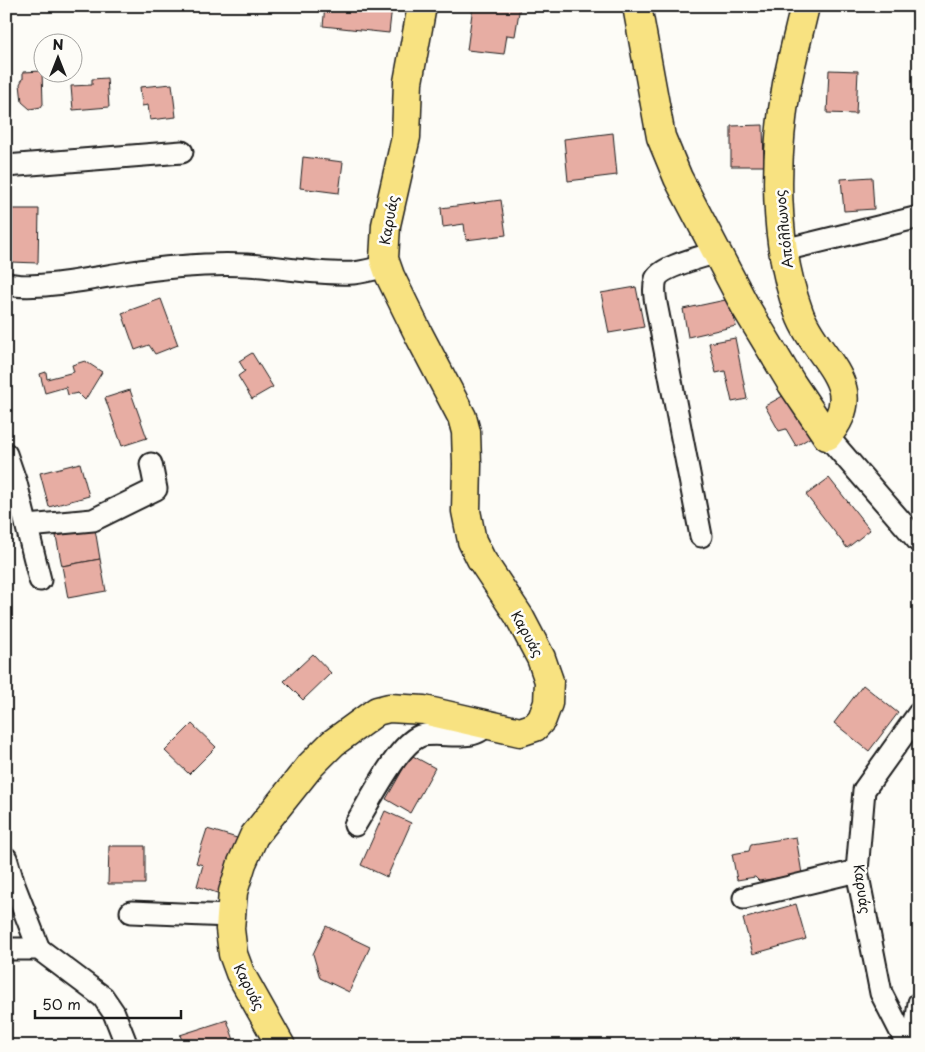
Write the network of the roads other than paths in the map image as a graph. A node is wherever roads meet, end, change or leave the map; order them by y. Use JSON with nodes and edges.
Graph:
{"nodes":[{"id":1,"x":422,"y":6,"type":"edge"},
{"id":2,"x":637,"y":6,"type":"edge"},
{"id":3,"x":805,"y":6,"type":"edge"},
{"id":4,"x":182,"y":152,"type":"dead end"},
{"id":5,"x":6,"y":166,"type":"edge"},
{"id":6,"x":919,"y":217,"type":"edge"},
{"id":7,"x":784,"y":250,"type":"junction"},
{"id":8,"x":717,"y":252,"type":"junction"},
{"id":9,"x":386,"y":266,"type":"junction"},
{"id":10,"x":6,"y":283,"type":"edge"},
{"id":11,"x":827,"y":436,"type":"junction"},
{"id":12,"x":6,"y":454,"type":"edge"},
{"id":13,"x":152,"y":464,"type":"dead end"},
{"id":14,"x":28,"y":526,"type":"junction"},
{"id":15,"x":700,"y":536,"type":"dead end"},
{"id":16,"x":919,"y":542,"type":"edge"},
{"id":17,"x":40,"y":580,"type":"dead end"},
{"id":18,"x":919,"y":713,"type":"edge"},
{"id":19,"x":485,"y":725,"type":"junction"},
{"id":20,"x":355,"y":825,"type":"dead end"},
{"id":21,"x":6,"y":858,"type":"edge"},
{"id":22,"x":857,"y":871,"type":"junction"},
{"id":23,"x":744,"y":898,"type":"dead end"},
{"id":24,"x":132,"y":912,"type":"dead end"},
{"id":25,"x":230,"y":916,"type":"junction"},
{"id":26,"x":6,"y":949,"type":"edge"},
{"id":27,"x":39,"y":949,"type":"junction"},
{"id":28,"x":919,"y":1003,"type":"edge"},
{"id":29,"x":127,"y":1046,"type":"edge"},
{"id":30,"x":281,"y":1046,"type":"edge"},
{"id":31,"x":908,"y":1046,"type":"edge"},
{"id":32,"x":913,"y":1046,"type":"edge"}],
"edges":[{"from":1,"to":9,"type":"main road","name":"Καρυάς"},
{"from":2,"to":8,"type":"main road"},
{"from":3,"to":7,"type":"main road","name":"Απόλλωνος"},
{"from":4,"to":5,"type":"street"},
{"from":6,"to":7,"type":"street"},
{"from":7,"to":11,"type":"main road","name":"Απόλλωνος"},
{"from":8,"to":11,"type":"main road"},
{"from":8,"to":15,"type":"street"},
{"from":9,"to":10,"type":"street"},
{"from":9,"to":19,"type":"main road","name":"Καρυάς"},
{"from":11,"to":16,"type":"street"},
{"from":12,"to":14,"type":"street"},
{"from":13,"to":14,"type":"street"},
{"from":14,"to":17,"type":"street"},
{"from":18,"to":22,"type":"street","name":"Καρυάς"},
{"from":19,"to":20,"type":"street"},
{"from":19,"to":25,"type":"main road","name":"Καρυάς"},
{"from":21,"to":27,"type":"street"},
{"from":22,"to":23,"type":"street"},
{"from":22,"to":31,"type":"street","name":"Καρυάς"},
{"from":24,"to":25,"type":"street"},
{"from":25,"to":30,"type":"main road","name":"Καρυάς"},
{"from":26,"to":27,"type":"street"},
{"from":27,"to":29,"type":"street"},
{"from":28,"to":32,"type":"street"}]}
